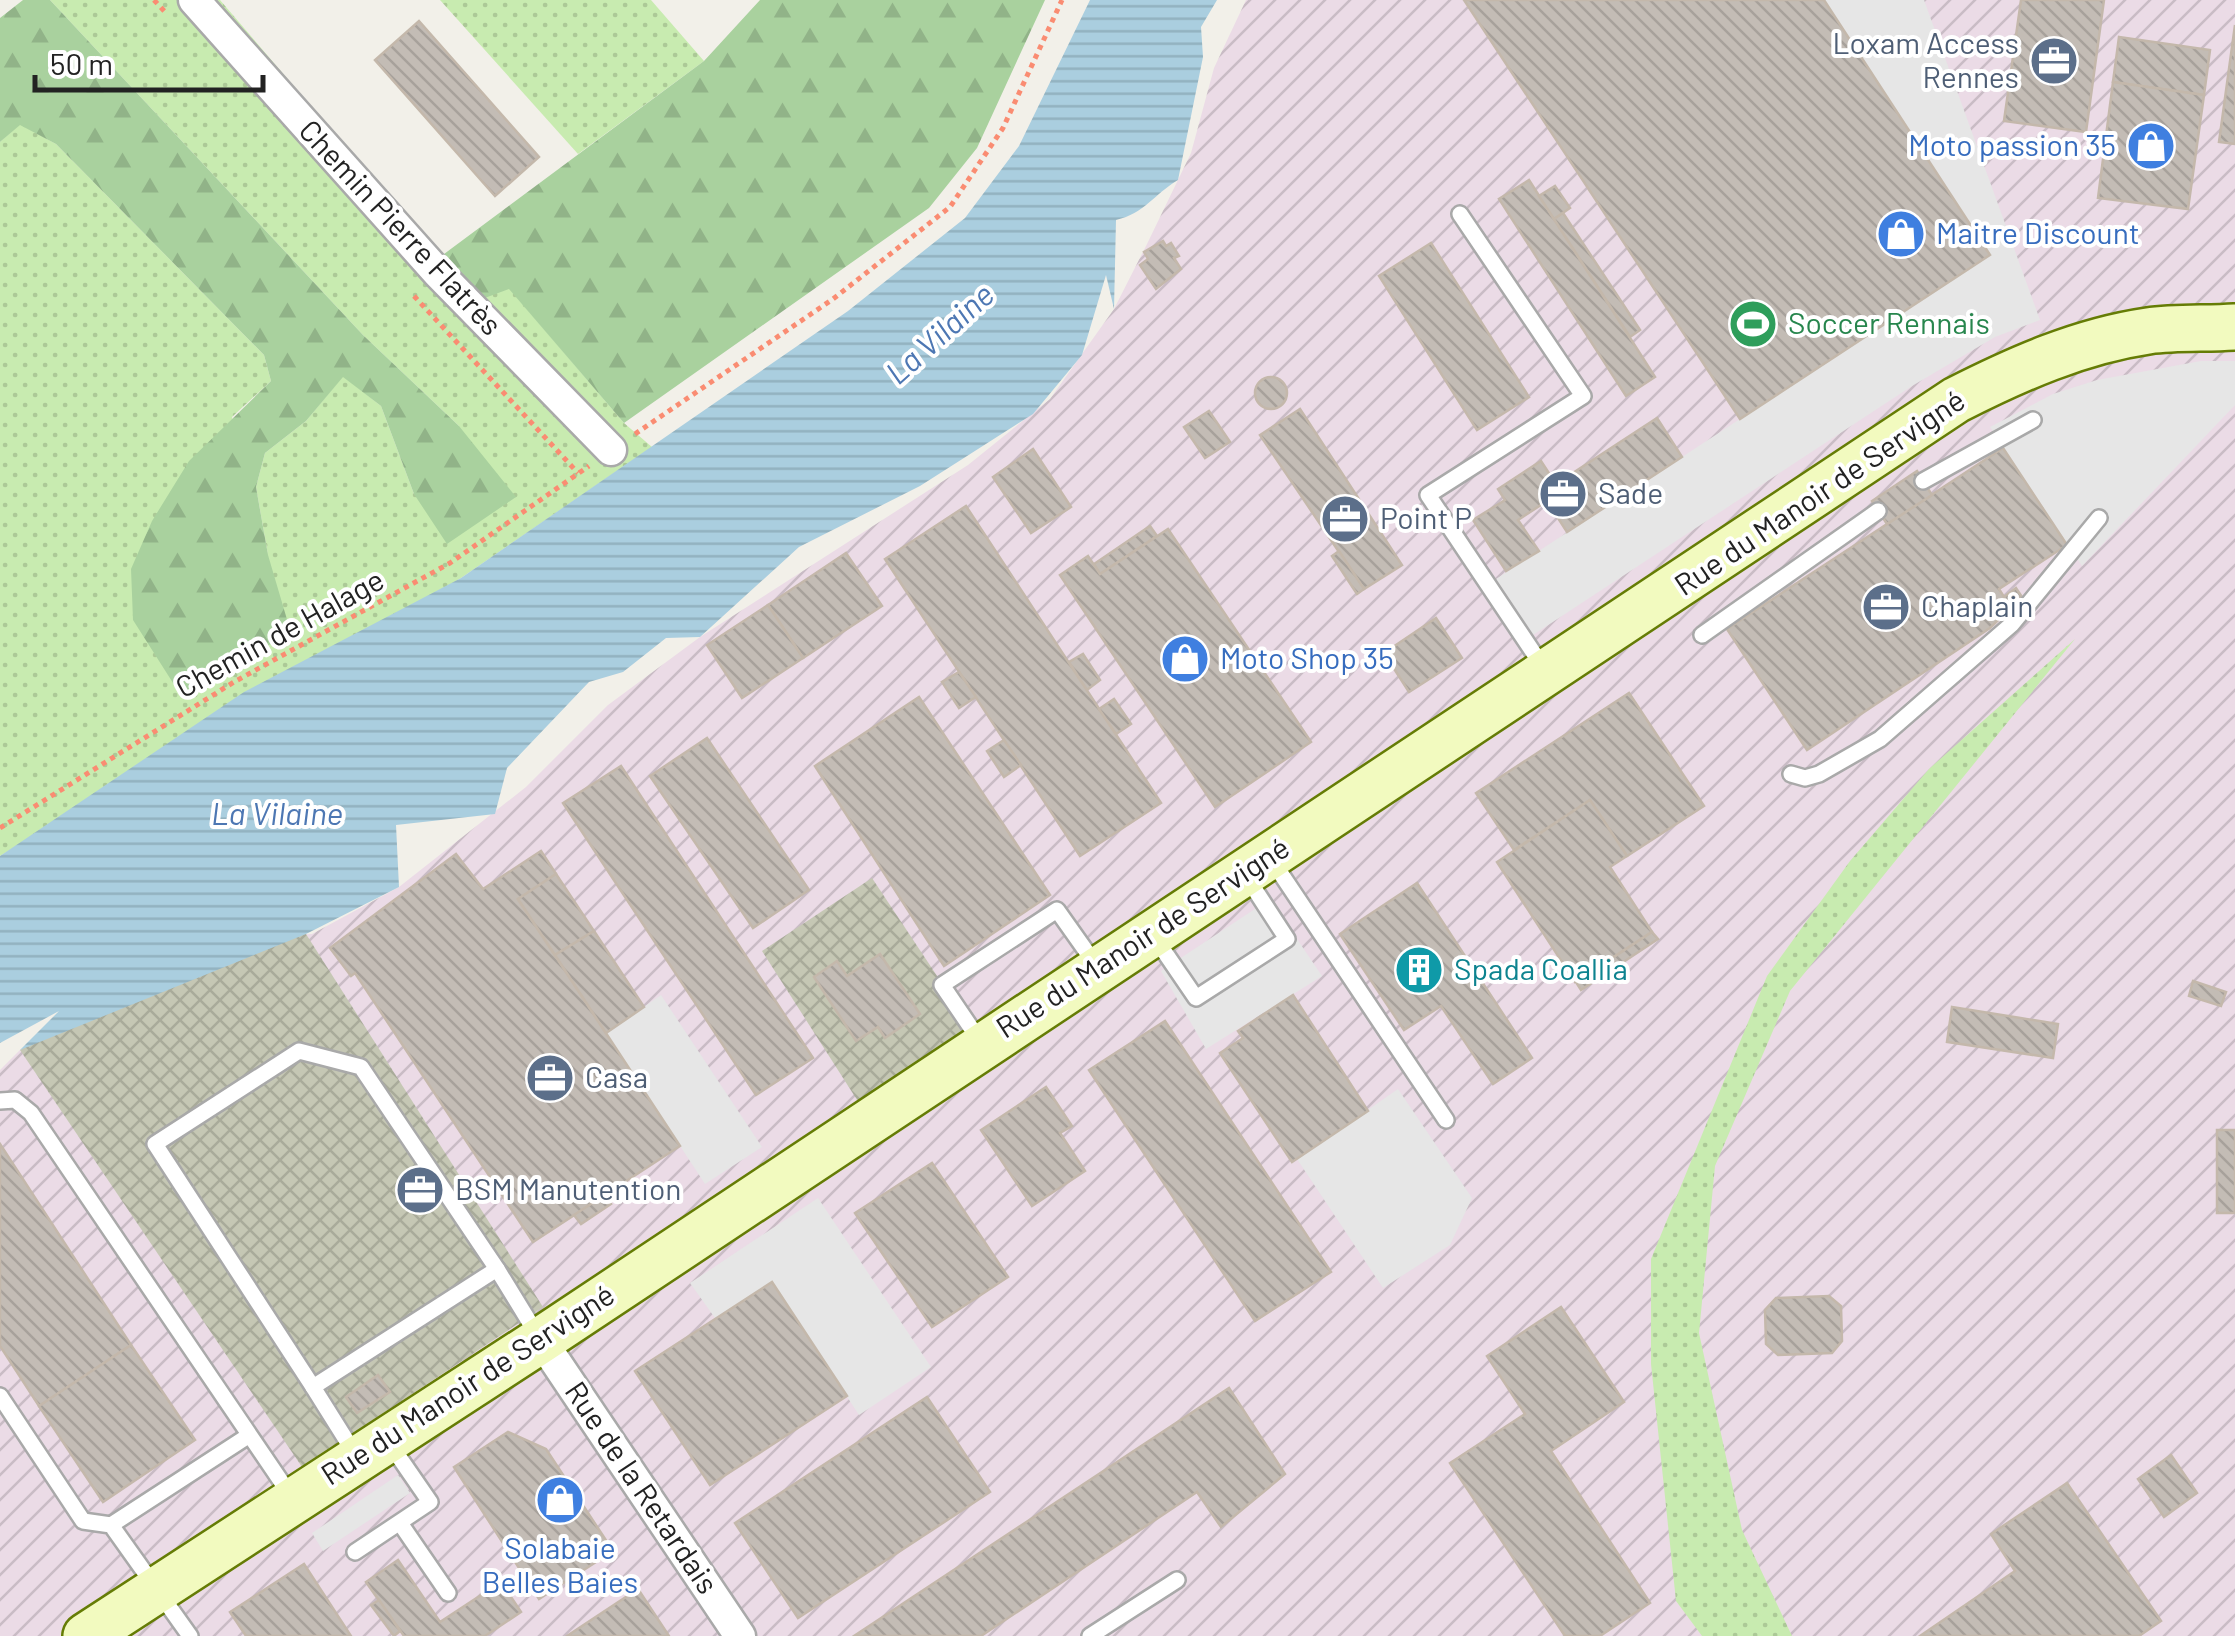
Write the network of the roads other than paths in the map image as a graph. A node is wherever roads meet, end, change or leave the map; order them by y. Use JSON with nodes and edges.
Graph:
{"nodes":[{"id":1,"x":194,"y":0,"type":"edge"},
{"id":2,"x":1460,"y":214,"type":"dead end"},
{"id":3,"x":2235,"y":328,"type":"edge"},
{"id":4,"x":2033,"y":420,"type":"dead end"},
{"id":5,"x":612,"y":450,"type":"road end"},
{"id":6,"x":1923,"y":480,"type":"dead end"},
{"id":7,"x":1878,"y":510,"type":"dead end"},
{"id":8,"x":2098,"y":518,"type":"dead end"},
{"id":9,"x":1702,"y":636,"type":"dead end"},
{"id":10,"x":1547,"y":673,"type":"junction"},
{"id":11,"x":1791,"y":774,"type":"dead end"},
{"id":12,"x":1256,"y":864,"type":"junction"},
{"id":13,"x":1151,"y":933,"type":"junction"},
{"id":14,"x":1098,"y":969,"type":"junction"},
{"id":15,"x":982,"y":1045,"type":"junction"},
{"id":16,"x":0,"y":1101,"type":"edge"},
{"id":17,"x":1446,"y":1120,"type":"dead end"},
{"id":18,"x":497,"y":1269,"type":"junction"},
{"id":19,"x":540,"y":1340,"type":"junction"},
{"id":20,"x":313,"y":1387,"type":"junction"},
{"id":21,"x":0,"y":1396,"type":"edge"},
{"id":22,"x":248,"y":1436,"type":"junction"},
{"id":23,"x":372,"y":1448,"type":"junction"},
{"id":24,"x":293,"y":1500,"type":"junction"},
{"id":25,"x":400,"y":1522,"type":"junction"},
{"id":26,"x":111,"y":1525,"type":"junction"},
{"id":27,"x":355,"y":1552,"type":"dead end"},
{"id":28,"x":1177,"y":1580,"type":"dead end"},
{"id":29,"x":157,"y":1589,"type":"junction"},
{"id":30,"x":448,"y":1593,"type":"dead end"},
{"id":31,"x":86,"y":1636,"type":"edge"},
{"id":32,"x":190,"y":1636,"type":"edge"},
{"id":33,"x":740,"y":1636,"type":"edge"},
{"id":34,"x":1090,"y":1636,"type":"edge"}],
"edges":[{"from":1,"to":5,"type":"street","name":"Chemin Pierre Flatrès"},
{"from":2,"to":10,"type":"lane"},
{"from":3,"to":10,"type":"street","name":"Rue du Manoir de Servigné"},
{"from":4,"to":6,"type":"lane"},
{"from":7,"to":9,"type":"lane"},
{"from":8,"to":11,"type":"lane"},
{"from":10,"to":12,"type":"street","name":"Rue du Manoir de Servigné"},
{"from":12,"to":13,"type":"street","name":"Rue du Manoir de Servigné"},
{"from":12,"to":13,"type":"lane"},
{"from":12,"to":17,"type":"lane"},
{"from":13,"to":14,"type":"street","name":"Rue du Manoir de Servigné"},
{"from":14,"to":15,"type":"street","name":"Rue du Manoir de Servigné"},
{"from":14,"to":15,"type":"lane"},
{"from":15,"to":19,"type":"street","name":"Rue du Manoir de Servigné"},
{"from":16,"to":22,"type":"lane"},
{"from":18,"to":19,"type":"lane"},
{"from":18,"to":20,"type":"lane"},
{"from":18,"to":20,"type":"lane"},
{"from":19,"to":23,"type":"street","name":"Rue du Manoir de Servigné"},
{"from":19,"to":33,"type":"street","name":"Rue de la Retardais"},
{"from":20,"to":23,"type":"lane"},
{"from":21,"to":26,"type":"lane"},
{"from":22,"to":24,"type":"lane"},
{"from":22,"to":26,"type":"lane"},
{"from":23,"to":24,"type":"street","name":"Rue du Manoir de Servigné"},
{"from":23,"to":25,"type":"lane"},
{"from":24,"to":29,"type":"street","name":"Rue du Manoir de Servigné"},
{"from":25,"to":27,"type":"lane"},
{"from":25,"to":30,"type":"lane"},
{"from":26,"to":29,"type":"lane"},
{"from":28,"to":34,"type":"lane"},
{"from":29,"to":31,"type":"street","name":"Rue du Manoir de Servigné"},
{"from":29,"to":32,"type":"lane"}]}
